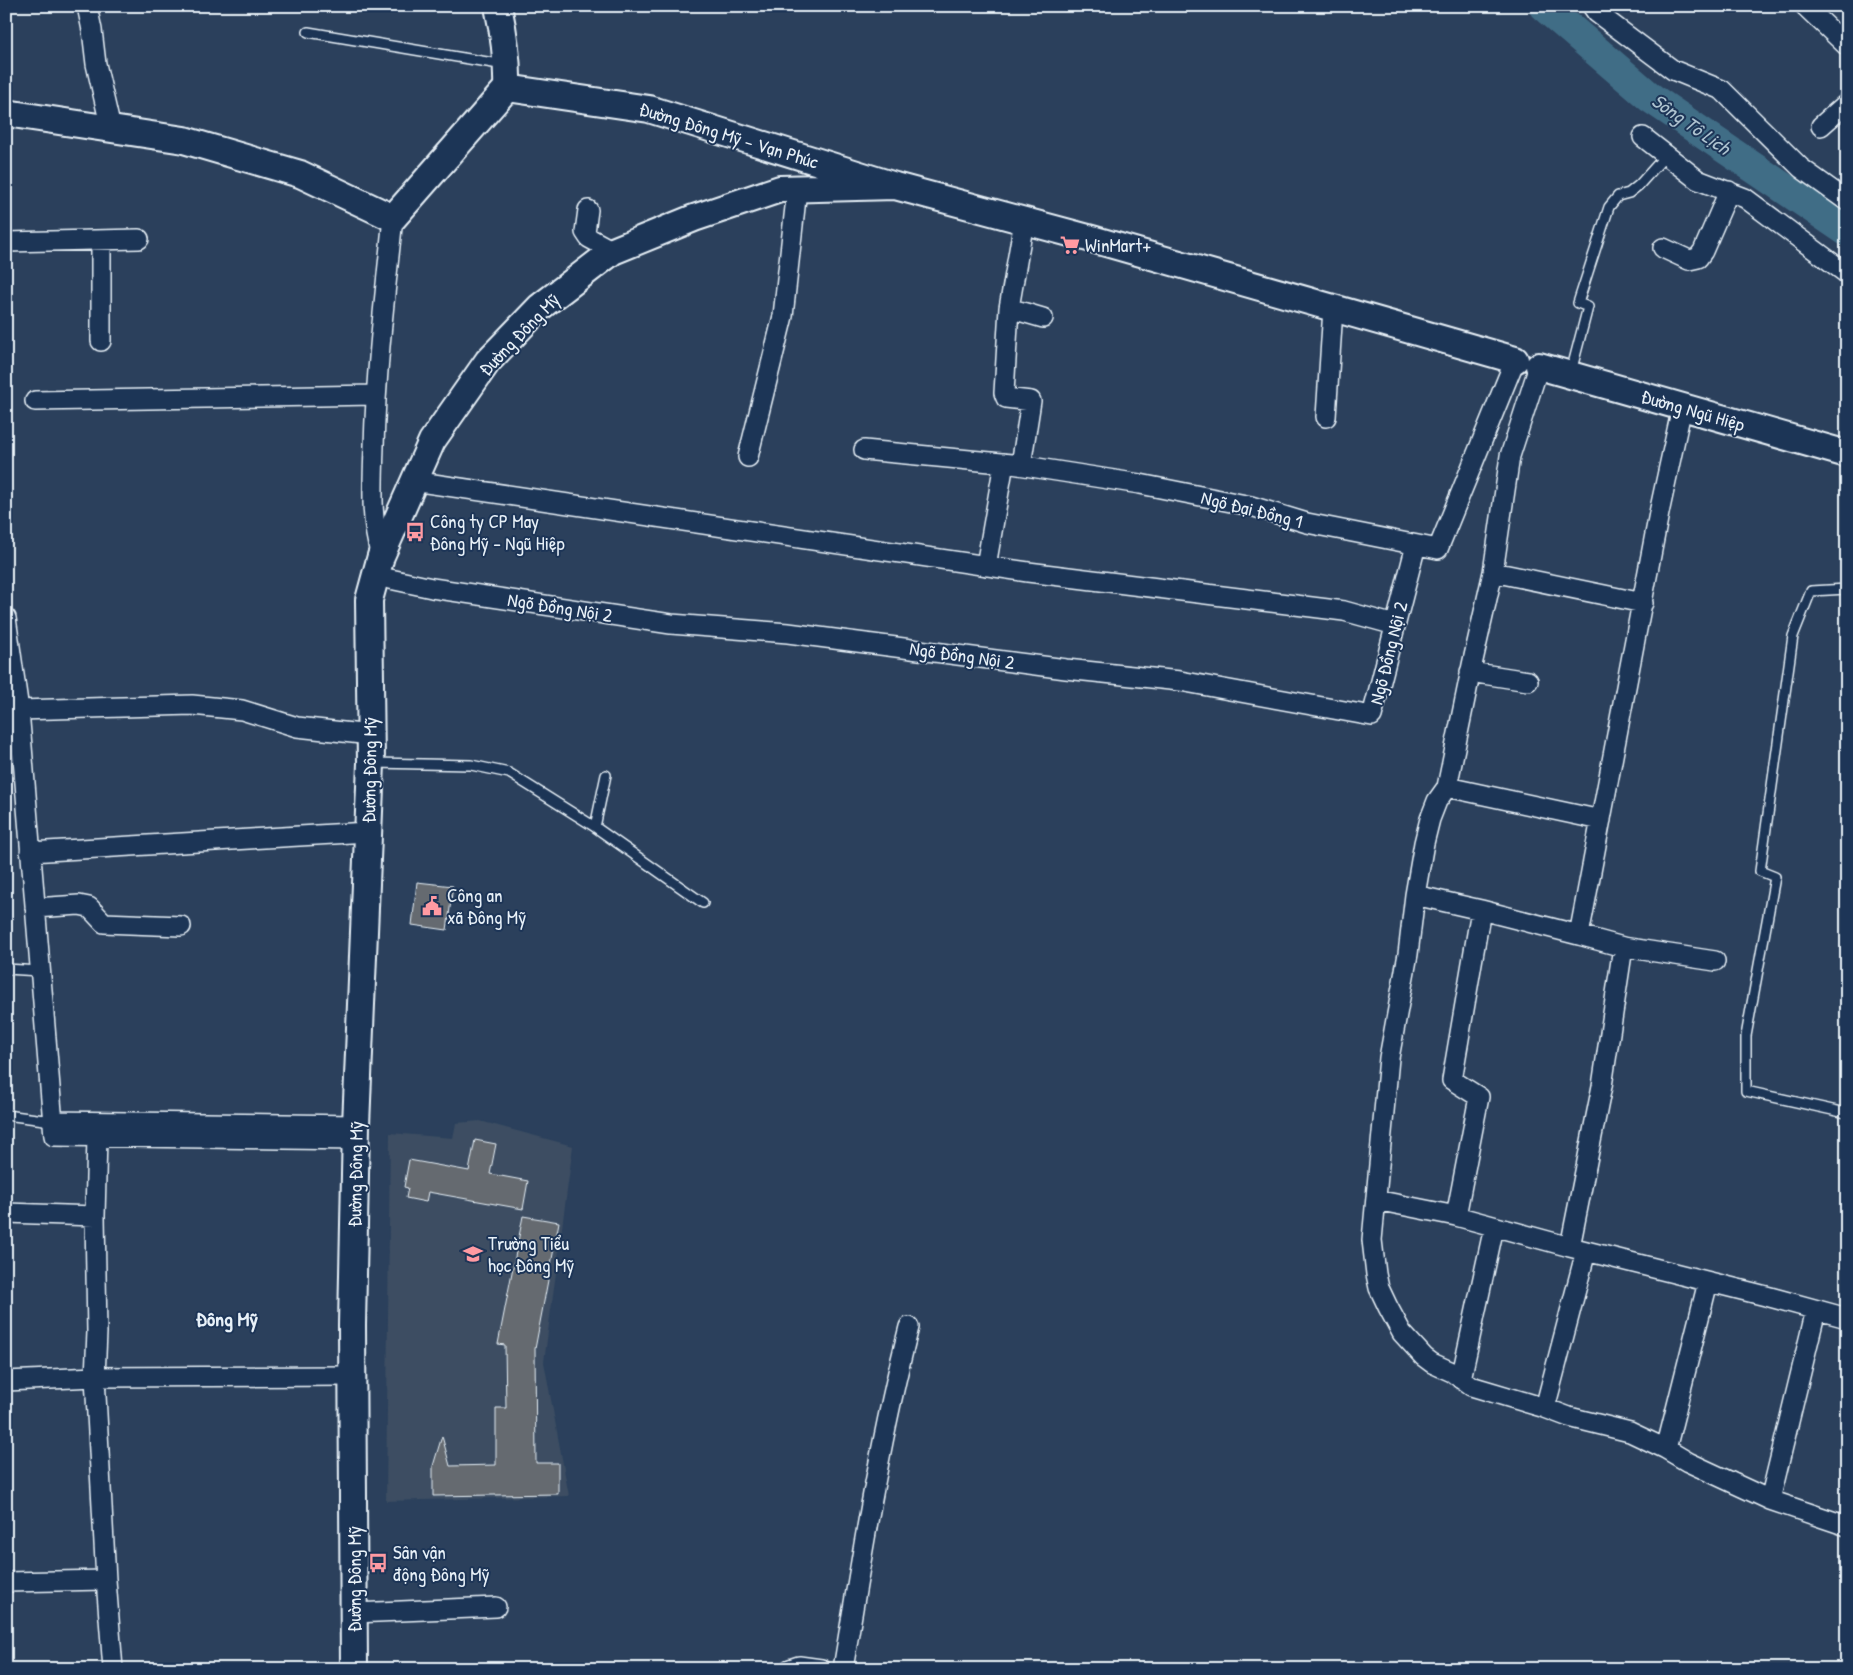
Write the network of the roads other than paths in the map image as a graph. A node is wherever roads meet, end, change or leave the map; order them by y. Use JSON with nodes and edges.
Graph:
{"nodes":[{"id":1,"x":87,"y":6,"type":"edge"},
{"id":2,"x":498,"y":6,"type":"edge"},
{"id":3,"x":1592,"y":6,"type":"edge"},
{"id":4,"x":1805,"y":6,"type":"edge"},
{"id":5,"x":308,"y":32,"type":"dead end"},
{"id":6,"x":1847,"y":46,"type":"edge"},
{"id":7,"x":507,"y":77,"type":"junction"},
{"id":8,"x":1847,"y":103,"type":"edge"},
{"id":9,"x":6,"y":113,"type":"edge"},
{"id":10,"x":1821,"y":126,"type":"dead end"},
{"id":11,"x":111,"y":129,"type":"junction"},
{"id":12,"x":1643,"y":136,"type":"dead end"},
{"id":13,"x":1666,"y":155,"type":"junction"},
{"id":14,"x":895,"y":186,"type":"junction"},
{"id":15,"x":797,"y":188,"type":"junction"},
{"id":16,"x":1729,"y":191,"type":"junction"},
{"id":17,"x":1847,"y":202,"type":"edge"},
{"id":18,"x":588,"y":210,"type":"dead end"},
{"id":19,"x":392,"y":218,"type":"junction"},
{"id":20,"x":1024,"y":221,"type":"junction"},
{"id":21,"x":139,"y":239,"type":"dead end"},
{"id":22,"x":101,"y":240,"type":"junction"},
{"id":23,"x":6,"y":242,"type":"edge"},
{"id":24,"x":1663,"y":248,"type":"dead end"},
{"id":25,"x":613,"y":251,"type":"junction"},
{"id":26,"x":1847,"y":274,"type":"edge"},
{"id":27,"x":1009,"y":308,"type":"junction"},
{"id":28,"x":1333,"y":309,"type":"junction"},
{"id":29,"x":1043,"y":318,"type":"dead end"},
{"id":30,"x":101,"y":341,"type":"dead end"},
{"id":31,"x":1527,"y":363,"type":"junction"},
{"id":32,"x":1570,"y":375,"type":"junction"},
{"id":33,"x":375,"y":395,"type":"junction"},
{"id":34,"x":35,"y":401,"type":"dead end"},
{"id":35,"x":1682,"y":407,"type":"junction"},
{"id":36,"x":1326,"y":417,"type":"dead end"},
{"id":37,"x":864,"y":450,"type":"dead end"},
{"id":38,"x":1847,"y":454,"type":"edge"},
{"id":39,"x":748,"y":457,"type":"dead end"},
{"id":40,"x":1012,"y":464,"type":"junction"},
{"id":41,"x":413,"y":482,"type":"junction"},
{"id":42,"x":1416,"y":545,"type":"junction"},
{"id":43,"x":379,"y":566,"type":"junction"},
{"id":44,"x":986,"y":566,"type":"junction"},
{"id":45,"x":1493,"y":572,"type":"junction"},
{"id":46,"x":1847,"y":589,"type":"edge"},
{"id":47,"x":1643,"y":603,"type":"junction"},
{"id":48,"x":6,"y":618,"type":"edge"},
{"id":49,"x":1395,"y":625,"type":"junction"},
{"id":50,"x":1470,"y":672,"type":"junction"},
{"id":51,"x":1528,"y":681,"type":"dead end"},
{"id":52,"x":19,"y":710,"type":"junction"},
{"id":53,"x":370,"y":735,"type":"junction"},
{"id":54,"x":371,"y":763,"type":"junction"},
{"id":55,"x":606,"y":775,"type":"dead end"},
{"id":56,"x":1447,"y":787,"type":"junction"},
{"id":57,"x":1601,"y":820,"type":"junction"},
{"id":58,"x":595,"y":827,"type":"junction"},
{"id":59,"x":368,"y":832,"type":"junction"},
{"id":60,"x":30,"y":852,"type":"junction"},
{"id":61,"x":1415,"y":895,"type":"junction"},
{"id":62,"x":703,"y":903,"type":"dead end"},
{"id":63,"x":35,"y":908,"type":"junction"},
{"id":64,"x":1481,"y":910,"type":"junction"},
{"id":65,"x":181,"y":926,"type":"dead end"},
{"id":66,"x":1579,"y":935,"type":"junction"},
{"id":67,"x":1623,"y":947,"type":"junction"},
{"id":68,"x":1715,"y":961,"type":"dead end"},
{"id":69,"x":6,"y":969,"type":"edge"},
{"id":70,"x":40,"y":971,"type":"junction"},
{"id":71,"x":1846,"y":1113,"type":"edge"},
{"id":72,"x":6,"y":1115,"type":"edge"},
{"id":73,"x":52,"y":1121,"type":"junction"},
{"id":74,"x":356,"y":1132,"type":"junction"},
{"id":75,"x":97,"y":1137,"type":"junction"},
{"id":76,"x":1376,"y":1200,"type":"junction"},
{"id":77,"x":6,"y":1213,"type":"edge"},
{"id":78,"x":96,"y":1216,"type":"junction"},
{"id":79,"x":1456,"y":1216,"type":"junction"},
{"id":80,"x":1494,"y":1227,"type":"junction"},
{"id":81,"x":1578,"y":1249,"type":"junction"},
{"id":82,"x":1708,"y":1282,"type":"junction"},
{"id":83,"x":1816,"y":1310,"type":"junction"},
{"id":84,"x":1847,"y":1318,"type":"edge"},
{"id":85,"x":909,"y":1328,"type":"dead end"},
{"id":86,"x":352,"y":1376,"type":"junction"},
{"id":87,"x":95,"y":1378,"type":"junction"},
{"id":88,"x":1461,"y":1380,"type":"junction"},
{"id":89,"x":6,"y":1381,"type":"edge"},
{"id":90,"x":1546,"y":1408,"type":"junction"},
{"id":91,"x":1666,"y":1449,"type":"junction"},
{"id":92,"x":1770,"y":1500,"type":"junction"},
{"id":93,"x":1847,"y":1526,"type":"edge"},
{"id":94,"x":106,"y":1580,"type":"junction"},
{"id":95,"x":6,"y":1582,"type":"edge"},
{"id":96,"x":496,"y":1607,"type":"dead end"},
{"id":97,"x":354,"y":1613,"type":"junction"},
{"id":98,"x":113,"y":1669,"type":"edge"},
{"id":99,"x":354,"y":1669,"type":"edge"},
{"id":100,"x":790,"y":1669,"type":"edge"},
{"id":101,"x":820,"y":1669,"type":"edge"},
{"id":102,"x":844,"y":1669,"type":"edge"}],
"edges":[{"from":1,"to":11,"type":"street"},
{"from":2,"to":7,"type":"street"},
{"from":3,"to":17,"type":"street"},
{"from":4,"to":6,"type":"street"},
{"from":5,"to":7,"type":"lane"},
{"from":7,"to":14,"type":"street","name":"Đường Đông Mỹ – Vạn Phúc"},
{"from":7,"to":19,"type":"street"},
{"from":8,"to":10,"type":"street"},
{"from":9,"to":11,"type":"street"},
{"from":11,"to":19,"type":"street"},
{"from":12,"to":13,"type":"street"},
{"from":13,"to":16,"type":"street"},
{"from":13,"to":32,"type":"lane"},
{"from":14,"to":15,"type":"street","name":"Đường Đông Mỹ"},
{"from":14,"to":20,"type":"street","name":"Đường Ngũ Hiệp"},
{"from":15,"to":25,"type":"street","name":"Đường Đông Mỹ"},
{"from":15,"to":39,"type":"street"},
{"from":16,"to":24,"type":"street"},
{"from":16,"to":26,"type":"street"},
{"from":18,"to":25,"type":"street"},
{"from":19,"to":33,"type":"street"},
{"from":20,"to":27,"type":"street"},
{"from":20,"to":28,"type":"street","name":"Đường Ngũ Hiệp"},
{"from":21,"to":22,"type":"street"},
{"from":22,"to":23,"type":"street"},
{"from":22,"to":30,"type":"street"},
{"from":25,"to":41,"type":"street","name":"Đường Đông Mỹ"},
{"from":27,"to":29,"type":"street"},
{"from":27,"to":40,"type":"street"},
{"from":28,"to":31,"type":"street","name":"Đường Ngũ Hiệp"},
{"from":28,"to":36,"type":"street"},
{"from":31,"to":32,"type":"street","name":"Đường Ngũ Hiệp"},
{"from":31,"to":42,"type":"street","name":"Ngõ Đại Đồng 1"},
{"from":31,"to":45,"type":"street"},
{"from":32,"to":35,"type":"street","name":"Đường Ngũ Hiệp"},
{"from":33,"to":34,"type":"street"},
{"from":33,"to":43,"type":"street"},
{"from":35,"to":38,"type":"street","name":"Đường Ngũ Hiệp"},
{"from":35,"to":47,"type":"street"},
{"from":37,"to":40,"type":"street","name":"Ngõ Đại Đồng 1"},
{"from":40,"to":42,"type":"street","name":"Ngõ Đại Đồng 1"},
{"from":40,"to":44,"type":"street"},
{"from":41,"to":43,"type":"street","name":"Đường Đông Mỹ"},
{"from":41,"to":44,"type":"street"},
{"from":42,"to":49,"type":"street","name":"Ngõ Đồng Nội 2"},
{"from":43,"to":49,"type":"street","name":"Ngõ Đồng Nội 2"},
{"from":43,"to":53,"type":"street","name":"Đường Đông Mỹ"},
{"from":44,"to":49,"type":"street"},
{"from":45,"to":47,"type":"street"},
{"from":45,"to":50,"type":"street"},
{"from":46,"to":71,"type":"lane"},
{"from":47,"to":57,"type":"street"},
{"from":48,"to":52,"type":"street"},
{"from":50,"to":51,"type":"street"},
{"from":50,"to":56,"type":"street"},
{"from":52,"to":53,"type":"street"},
{"from":52,"to":60,"type":"street"},
{"from":53,"to":54,"type":"street","name":"Đường Đông Mỹ"},
{"from":54,"to":58,"type":"lane"},
{"from":54,"to":59,"type":"street","name":"Đường Đông Mỹ"},
{"from":55,"to":58,"type":"lane"},
{"from":56,"to":57,"type":"street"},
{"from":56,"to":61,"type":"street"},
{"from":57,"to":66,"type":"street"},
{"from":58,"to":62,"type":"lane"},
{"from":59,"to":60,"type":"street"},
{"from":59,"to":74,"type":"street","name":"Đường Đông Mỹ"},
{"from":60,"to":63,"type":"street"},
{"from":61,"to":64,"type":"street"},
{"from":61,"to":76,"type":"street"},
{"from":63,"to":65,"type":"street"},
{"from":63,"to":70,"type":"street"},
{"from":64,"to":66,"type":"street"},
{"from":64,"to":79,"type":"street"},
{"from":66,"to":67,"type":"street"},
{"from":67,"to":68,"type":"street"},
{"from":67,"to":81,"type":"street"},
{"from":69,"to":70,"type":"lane"},
{"from":70,"to":73,"type":"street"},
{"from":72,"to":73,"type":"lane"},
{"from":73,"to":74,"type":"street"},
{"from":73,"to":75,"type":"street"},
{"from":74,"to":75,"type":"street"},
{"from":74,"to":86,"type":"street","name":"Đường Đông Mỹ"},
{"from":75,"to":78,"type":"street"},
{"from":76,"to":79,"type":"street"},
{"from":76,"to":88,"type":"street"},
{"from":77,"to":78,"type":"street"},
{"from":78,"to":87,"type":"street"},
{"from":79,"to":80,"type":"street"},
{"from":80,"to":81,"type":"street"},
{"from":80,"to":88,"type":"street"},
{"from":81,"to":82,"type":"street"},
{"from":81,"to":90,"type":"street"},
{"from":82,"to":83,"type":"street"},
{"from":82,"to":91,"type":"street"},
{"from":83,"to":84,"type":"street"},
{"from":83,"to":92,"type":"street"},
{"from":85,"to":102,"type":"street"},
{"from":86,"to":87,"type":"street"},
{"from":86,"to":97,"type":"street","name":"Đường Đông Mỹ"},
{"from":87,"to":89,"type":"street"},
{"from":87,"to":94,"type":"street"},
{"from":88,"to":90,"type":"street"},
{"from":90,"to":91,"type":"street"},
{"from":91,"to":92,"type":"street"},
{"from":92,"to":93,"type":"street"},
{"from":94,"to":95,"type":"street"},
{"from":94,"to":98,"type":"street"},
{"from":96,"to":97,"type":"street"},
{"from":97,"to":99,"type":"street","name":"Đường Đông Mỹ"},
{"from":100,"to":101,"type":"street"}]}
